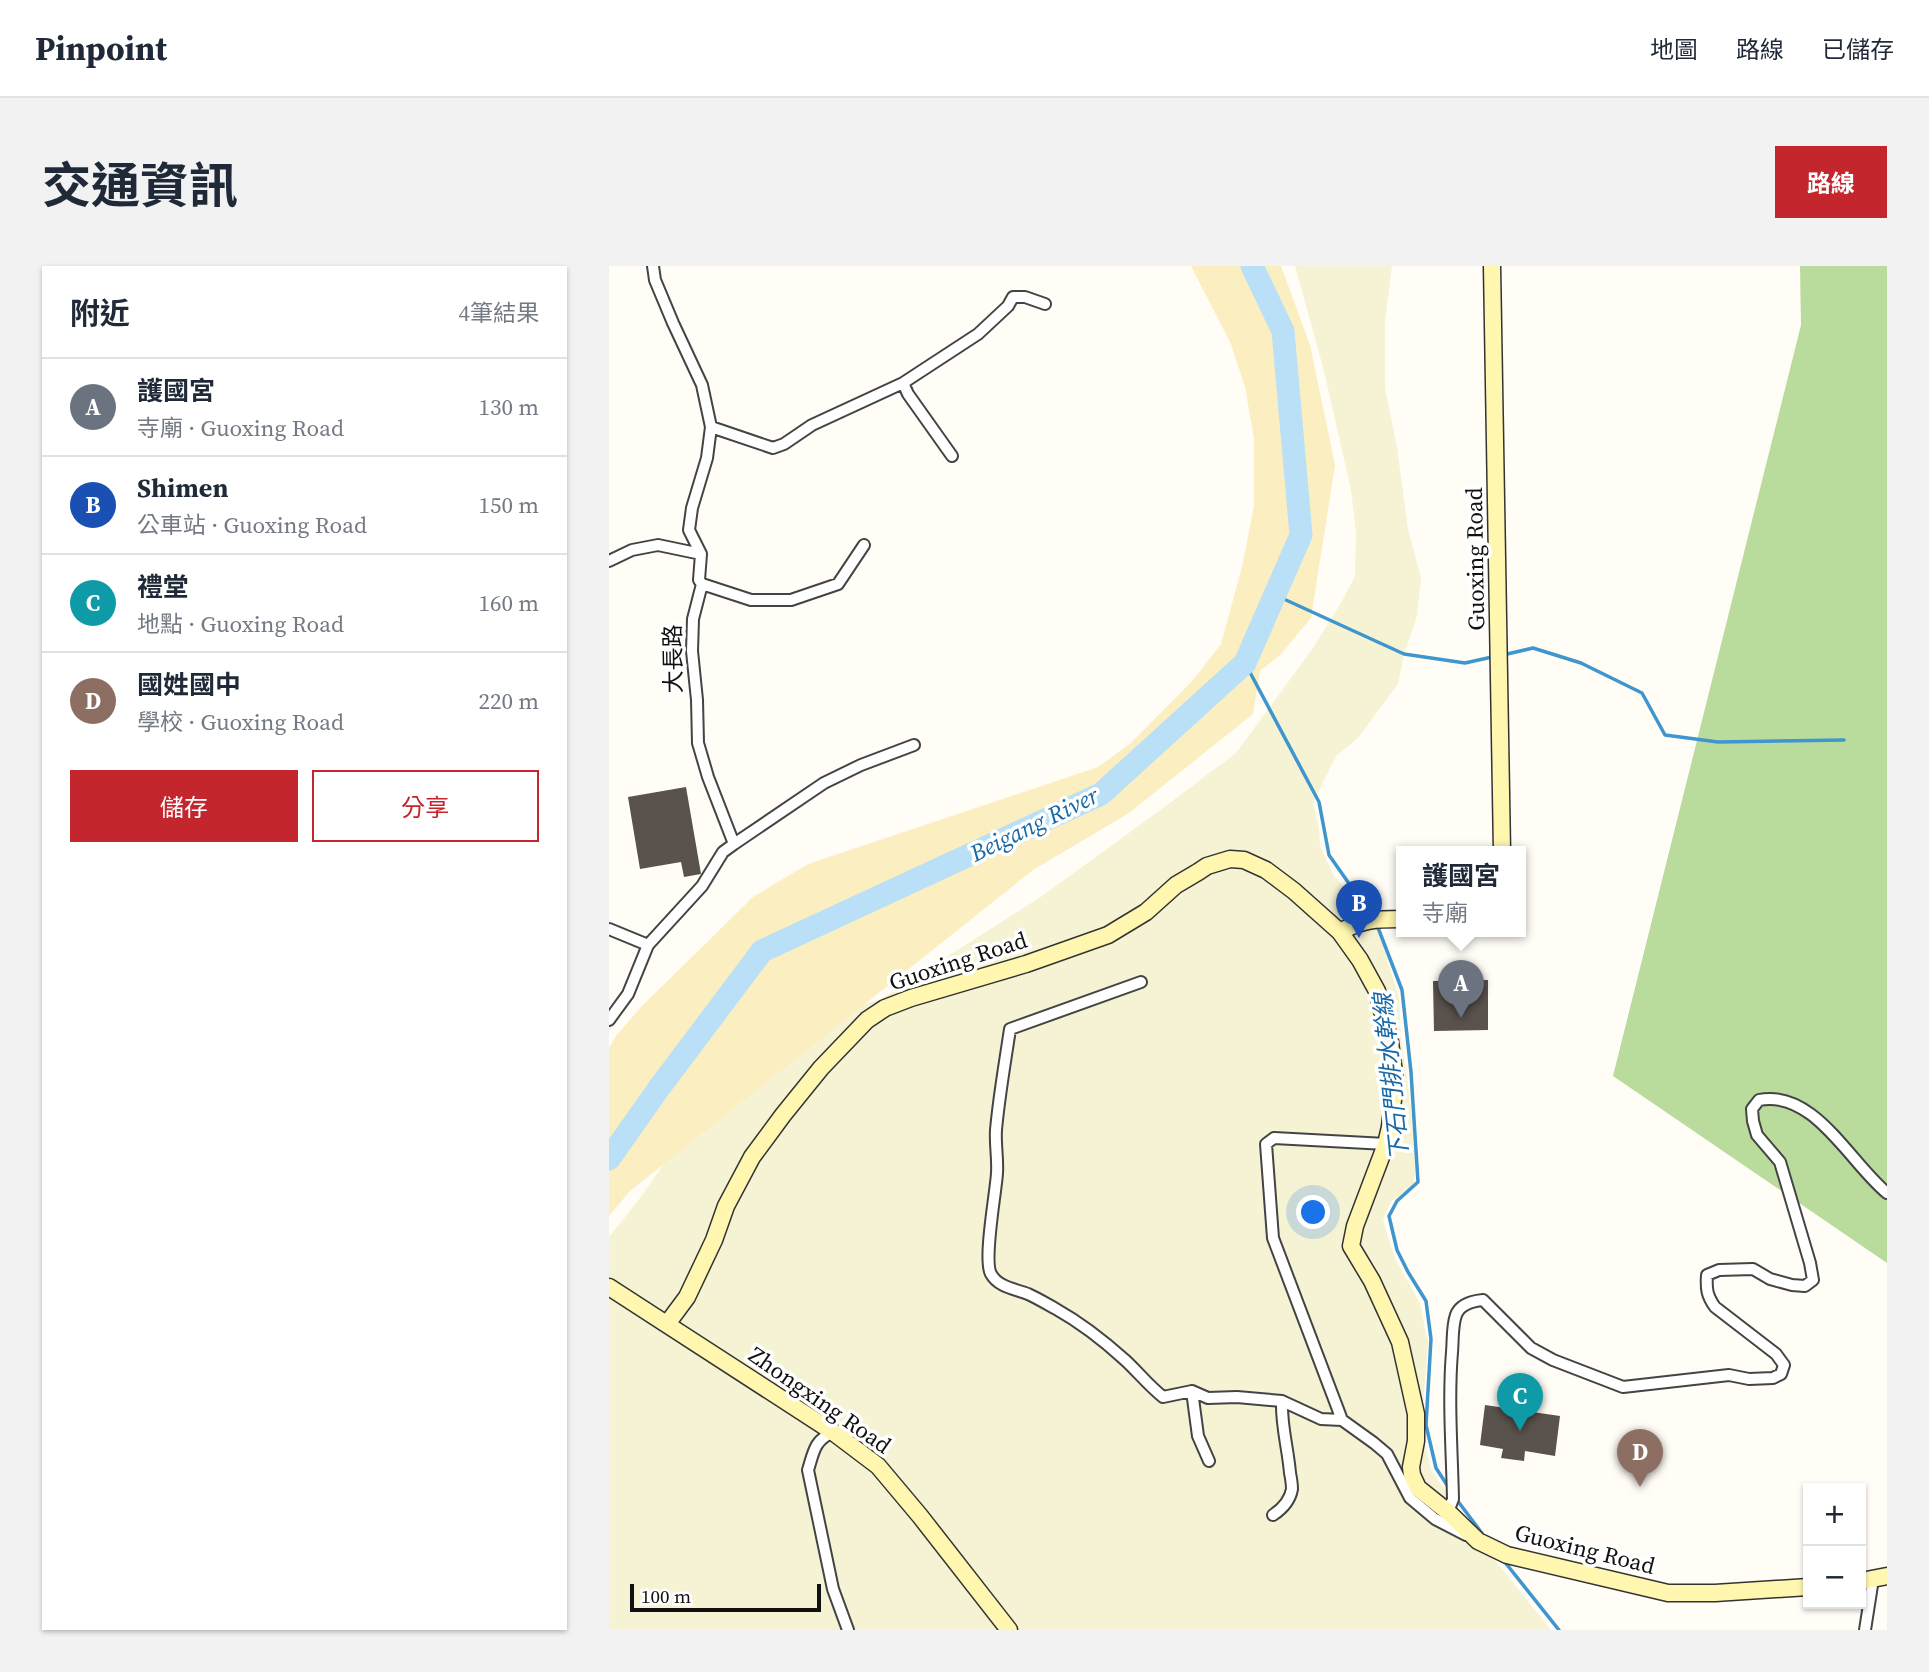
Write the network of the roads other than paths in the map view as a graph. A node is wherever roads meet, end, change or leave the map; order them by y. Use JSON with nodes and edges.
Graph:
{"nodes":[{"id":1,"x":653,"y":266,"type":"edge"},
{"id":2,"x":1492,"y":266,"type":"edge"},
{"id":3,"x":1045,"y":304,"type":"dead end"},
{"id":4,"x":903,"y":383,"type":"junction"},
{"id":5,"x":711,"y":427,"type":"junction"},
{"id":6,"x":952,"y":456,"type":"dead end"},
{"id":7,"x":864,"y":545,"type":"dead end"},
{"id":8,"x":701,"y":554,"type":"junction"},
{"id":9,"x":609,"y":562,"type":"edge"},
{"id":10,"x":702,"y":584,"type":"junction"},
{"id":11,"x":914,"y":745,"type":"dead end"},
{"id":12,"x":734,"y":844,"type":"junction"},
{"id":13,"x":1502,"y":846,"type":"edge"},
{"id":14,"x":1396,"y":919,"type":"edge"},
{"id":15,"x":609,"y":929,"type":"edge"},
{"id":16,"x":1340,"y":932,"type":"junction"},
{"id":17,"x":648,"y":945,"type":"junction"},
{"id":18,"x":1141,"y":982,"type":"dead end"},
{"id":19,"x":609,"y":1020,"type":"edge"},
{"id":20,"x":1386,"y":1144,"type":"junction"},
{"id":21,"x":1887,"y":1192,"type":"edge"},
{"id":22,"x":609,"y":1287,"type":"edge"},
{"id":23,"x":667,"y":1324,"type":"junction"},
{"id":24,"x":1192,"y":1391,"type":"junction"},
{"id":25,"x":1282,"y":1401,"type":"junction"},
{"id":26,"x":1342,"y":1420,"type":"junction"},
{"id":27,"x":833,"y":1432,"type":"junction"},
{"id":28,"x":1209,"y":1461,"type":"dead end"},
{"id":29,"x":1448,"y":1512,"type":"junction"},
{"id":30,"x":1273,"y":1515,"type":"dead end"},
{"id":31,"x":1478,"y":1541,"type":"junction"},
{"id":32,"x":1874,"y":1578,"type":"edge"},
{"id":33,"x":1803,"y":1587,"type":"edge"},
{"id":34,"x":848,"y":1630,"type":"edge"},
{"id":35,"x":1009,"y":1630,"type":"edge"},
{"id":36,"x":1865,"y":1630,"type":"edge"}],
"edges":[{"from":1,"to":5,"type":"street","name":"大長路"},
{"from":2,"to":13,"type":"street","name":"Guoxing Road"},
{"from":3,"to":4,"type":"street"},
{"from":4,"to":5,"type":"street"},
{"from":4,"to":6,"type":"street"},
{"from":5,"to":8,"type":"street","name":"大長路"},
{"from":7,"to":10,"type":"street"},
{"from":8,"to":9,"type":"street"},
{"from":8,"to":10,"type":"street","name":"大長路"},
{"from":10,"to":12,"type":"street","name":"大長路"},
{"from":11,"to":12,"type":"street"},
{"from":12,"to":17,"type":"street"},
{"from":14,"to":16,"type":"street"},
{"from":15,"to":17,"type":"street"},
{"from":16,"to":20,"type":"street","name":"Guoxing Road"},
{"from":16,"to":23,"type":"street","name":"Guoxing Road"},
{"from":17,"to":19,"type":"street"},
{"from":18,"to":24,"type":"street"},
{"from":20,"to":26,"type":"street"},
{"from":20,"to":29,"type":"street","name":"Guoxing Road"},
{"from":21,"to":29,"type":"street"},
{"from":22,"to":23,"type":"street"},
{"from":23,"to":27,"type":"street","name":"Zhongxing Road"},
{"from":24,"to":25,"type":"street"},
{"from":24,"to":28,"type":"street"},
{"from":25,"to":26,"type":"street"},
{"from":25,"to":30,"type":"street"},
{"from":26,"to":31,"type":"street"},
{"from":27,"to":34,"type":"street"},
{"from":27,"to":35,"type":"street","name":"Zhongxing Road"},
{"from":29,"to":31,"type":"street","name":"Guoxing Road"},
{"from":31,"to":33,"type":"street","name":"Guoxing Road"},
{"from":32,"to":36,"type":"street"}]}
